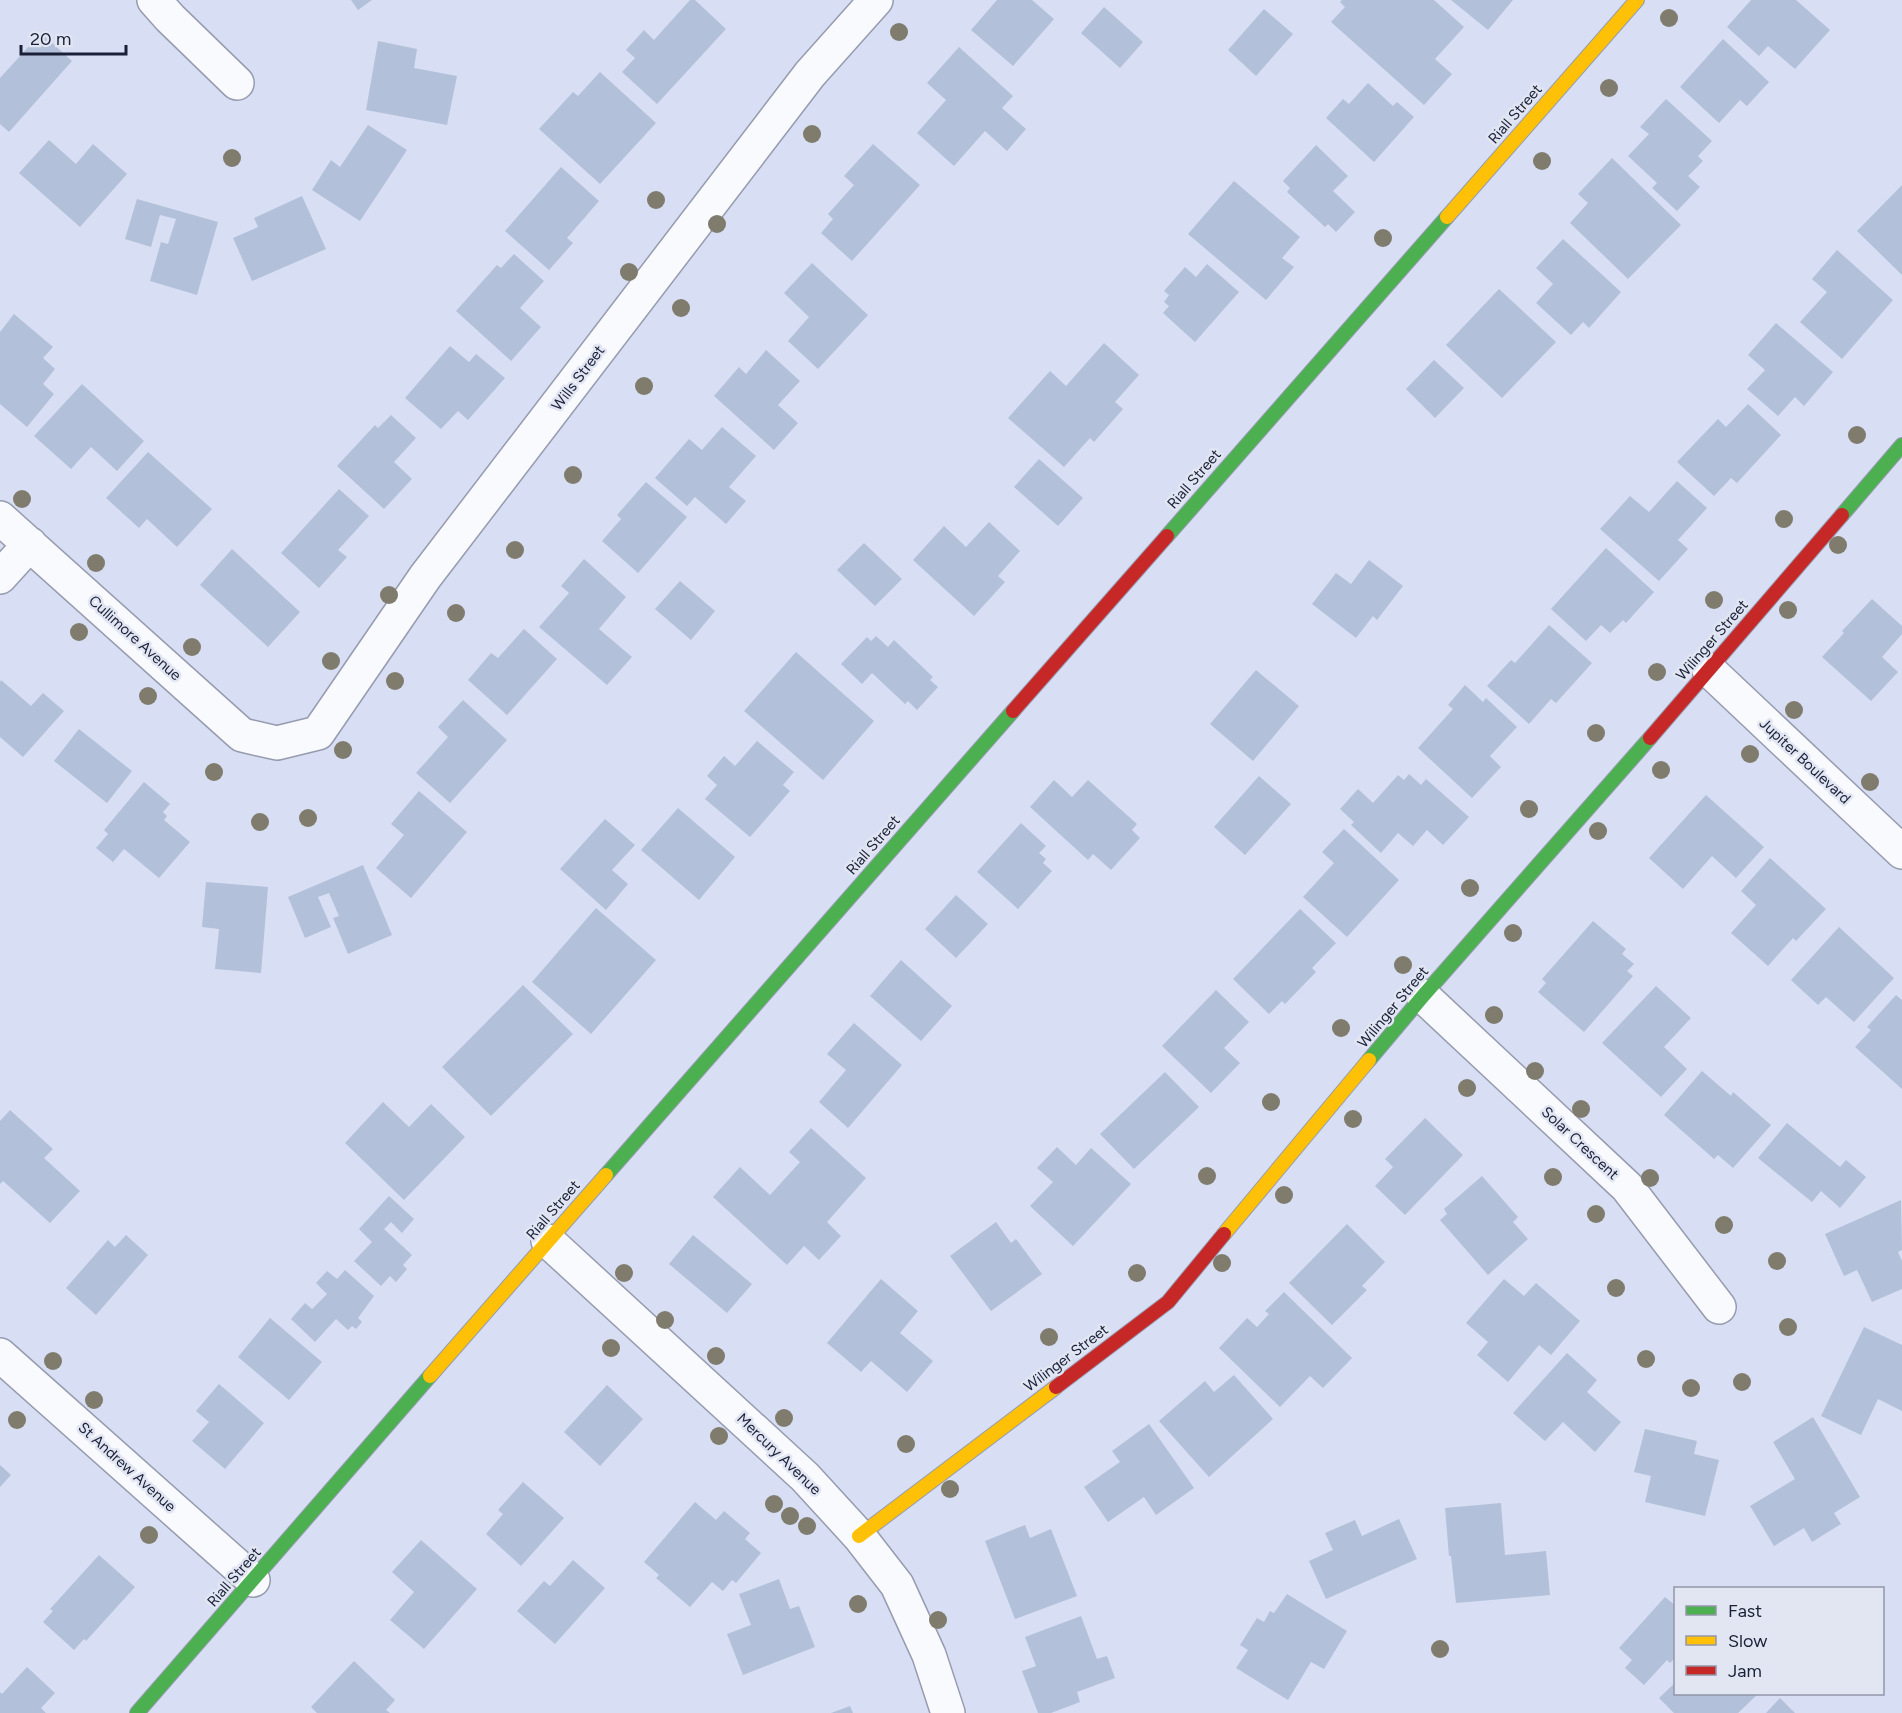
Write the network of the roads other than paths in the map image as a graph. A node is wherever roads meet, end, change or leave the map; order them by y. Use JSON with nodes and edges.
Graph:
{"nodes":[{"id":1,"x":154,"y":0,"type":"edge"},
{"id":2,"x":876,"y":0,"type":"edge"},
{"id":3,"x":1637,"y":0,"type":"edge"},
{"id":4,"x":237,"y":82,"type":"dead end"},
{"id":5,"x":1902,"y":445,"type":"edge"},
{"id":6,"x":0,"y":518,"type":"edge"},
{"id":7,"x":30,"y":544,"type":"junction"},
{"id":8,"x":0,"y":577,"type":"edge"},
{"id":9,"x":1709,"y":670,"type":"junction"},
{"id":10,"x":277,"y":743,"type":"joint"},
{"id":11,"x":1902,"y":852,"type":"edge"},
{"id":12,"x":1423,"y":996,"type":"junction"},
{"id":13,"x":548,"y":1241,"type":"junction"},
{"id":14,"x":1719,"y":1307,"type":"dead end"},
{"id":15,"x":0,"y":1355,"type":"edge"},
{"id":16,"x":859,"y":1536,"type":"junction"},
{"id":17,"x":254,"y":1580,"type":"junction"},
{"id":18,"x":137,"y":1713,"type":"edge"},
{"id":19,"x":948,"y":1713,"type":"edge"}],
"edges":[{"from":1,"to":4,"type":"street"},
{"from":2,"to":10,"type":"street","name":"Wills Street"},
{"from":3,"to":13,"type":"street","name":"Riall Street"},
{"from":5,"to":9,"type":"street","name":"Wilinger Street"},
{"from":6,"to":7,"type":"street","name":"Cullimore Avenue"},
{"from":7,"to":8,"type":"street"},
{"from":7,"to":10,"type":"street","name":"Cullimore Avenue"},
{"from":9,"to":11,"type":"street","name":"Jupiter Boulevard"},
{"from":9,"to":12,"type":"street","name":"Wilinger Street"},
{"from":12,"to":14,"type":"street","name":"Solar Crescent"},
{"from":12,"to":16,"type":"street","name":"Wilinger Street"},
{"from":13,"to":16,"type":"street","name":"Mercury Avenue"},
{"from":13,"to":17,"type":"street","name":"Riall Street"},
{"from":15,"to":17,"type":"street","name":"St Andrew Avenue"},
{"from":16,"to":19,"type":"street","name":"Mercury Avenue"},
{"from":17,"to":18,"type":"street","name":"Riall Street"}]}
